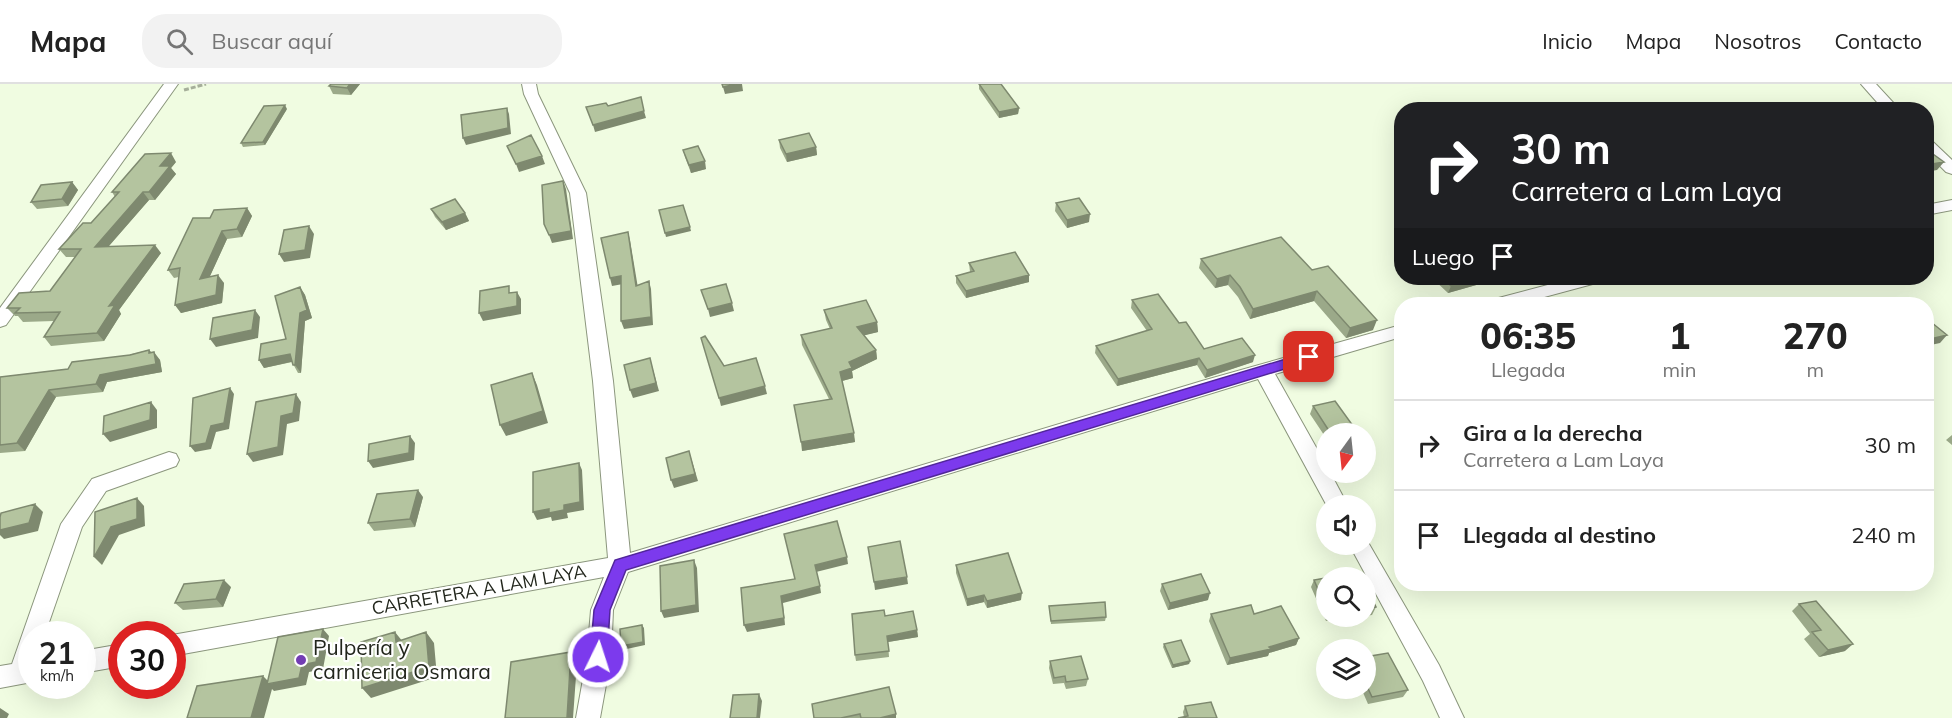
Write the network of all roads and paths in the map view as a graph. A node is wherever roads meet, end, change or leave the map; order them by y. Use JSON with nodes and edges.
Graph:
{"nodes":[{"id":1,"x":171,"y":84,"type":"edge"},
{"id":2,"x":529,"y":84,"type":"edge"},
{"id":3,"x":1868,"y":84,"type":"edge"},
{"id":4,"x":1885,"y":102,"type":"edge"},
{"id":5,"x":1934,"y":150,"type":"edge"},
{"id":6,"x":1952,"y":169,"type":"edge"},
{"id":7,"x":1952,"y":204,"type":"edge"},
{"id":8,"x":1934,"y":208,"type":"edge"},
{"id":9,"x":1568,"y":285,"type":"edge"},
{"id":10,"x":1523,"y":297,"type":"edge"},
{"id":11,"x":0,"y":321,"type":"edge"},
{"id":12,"x":1394,"y":333,"type":"edge"},
{"id":13,"x":1263,"y":370,"type":"junction"},
{"id":14,"x":169,"y":460,"type":"dead end"},
{"id":15,"x":1332,"y":495,"type":"edge"},
{"id":16,"x":1366,"y":555,"type":"edge"},
{"id":17,"x":620,"y":565,"type":"junction"},
{"id":18,"x":38,"y":621,"type":"edge"},
{"id":19,"x":186,"y":642,"type":"edge"},
{"id":20,"x":588,"y":718,"type":"edge"},
{"id":21,"x":1452,"y":718,"type":"edge"}],
"edges":[{"from":1,"to":11,"type":"street"},
{"from":2,"to":17,"type":"street"},
{"from":3,"to":4,"type":"street"},
{"from":5,"to":6,"type":"street"},
{"from":7,"to":8,"type":"street"},
{"from":9,"to":10,"type":"street"},
{"from":12,"to":13,"type":"street","name":"CARRETERA A LAM LAYA"},
{"from":13,"to":15,"type":"street"},
{"from":13,"to":17,"type":"street","name":"CARRETERA A LAM LAYA"},
{"from":14,"to":18,"type":"street"},
{"from":16,"to":21,"type":"street"},
{"from":17,"to":19,"type":"street","name":"CARRETERA A LAM LAYA"},
{"from":17,"to":20,"type":"street"}]}
